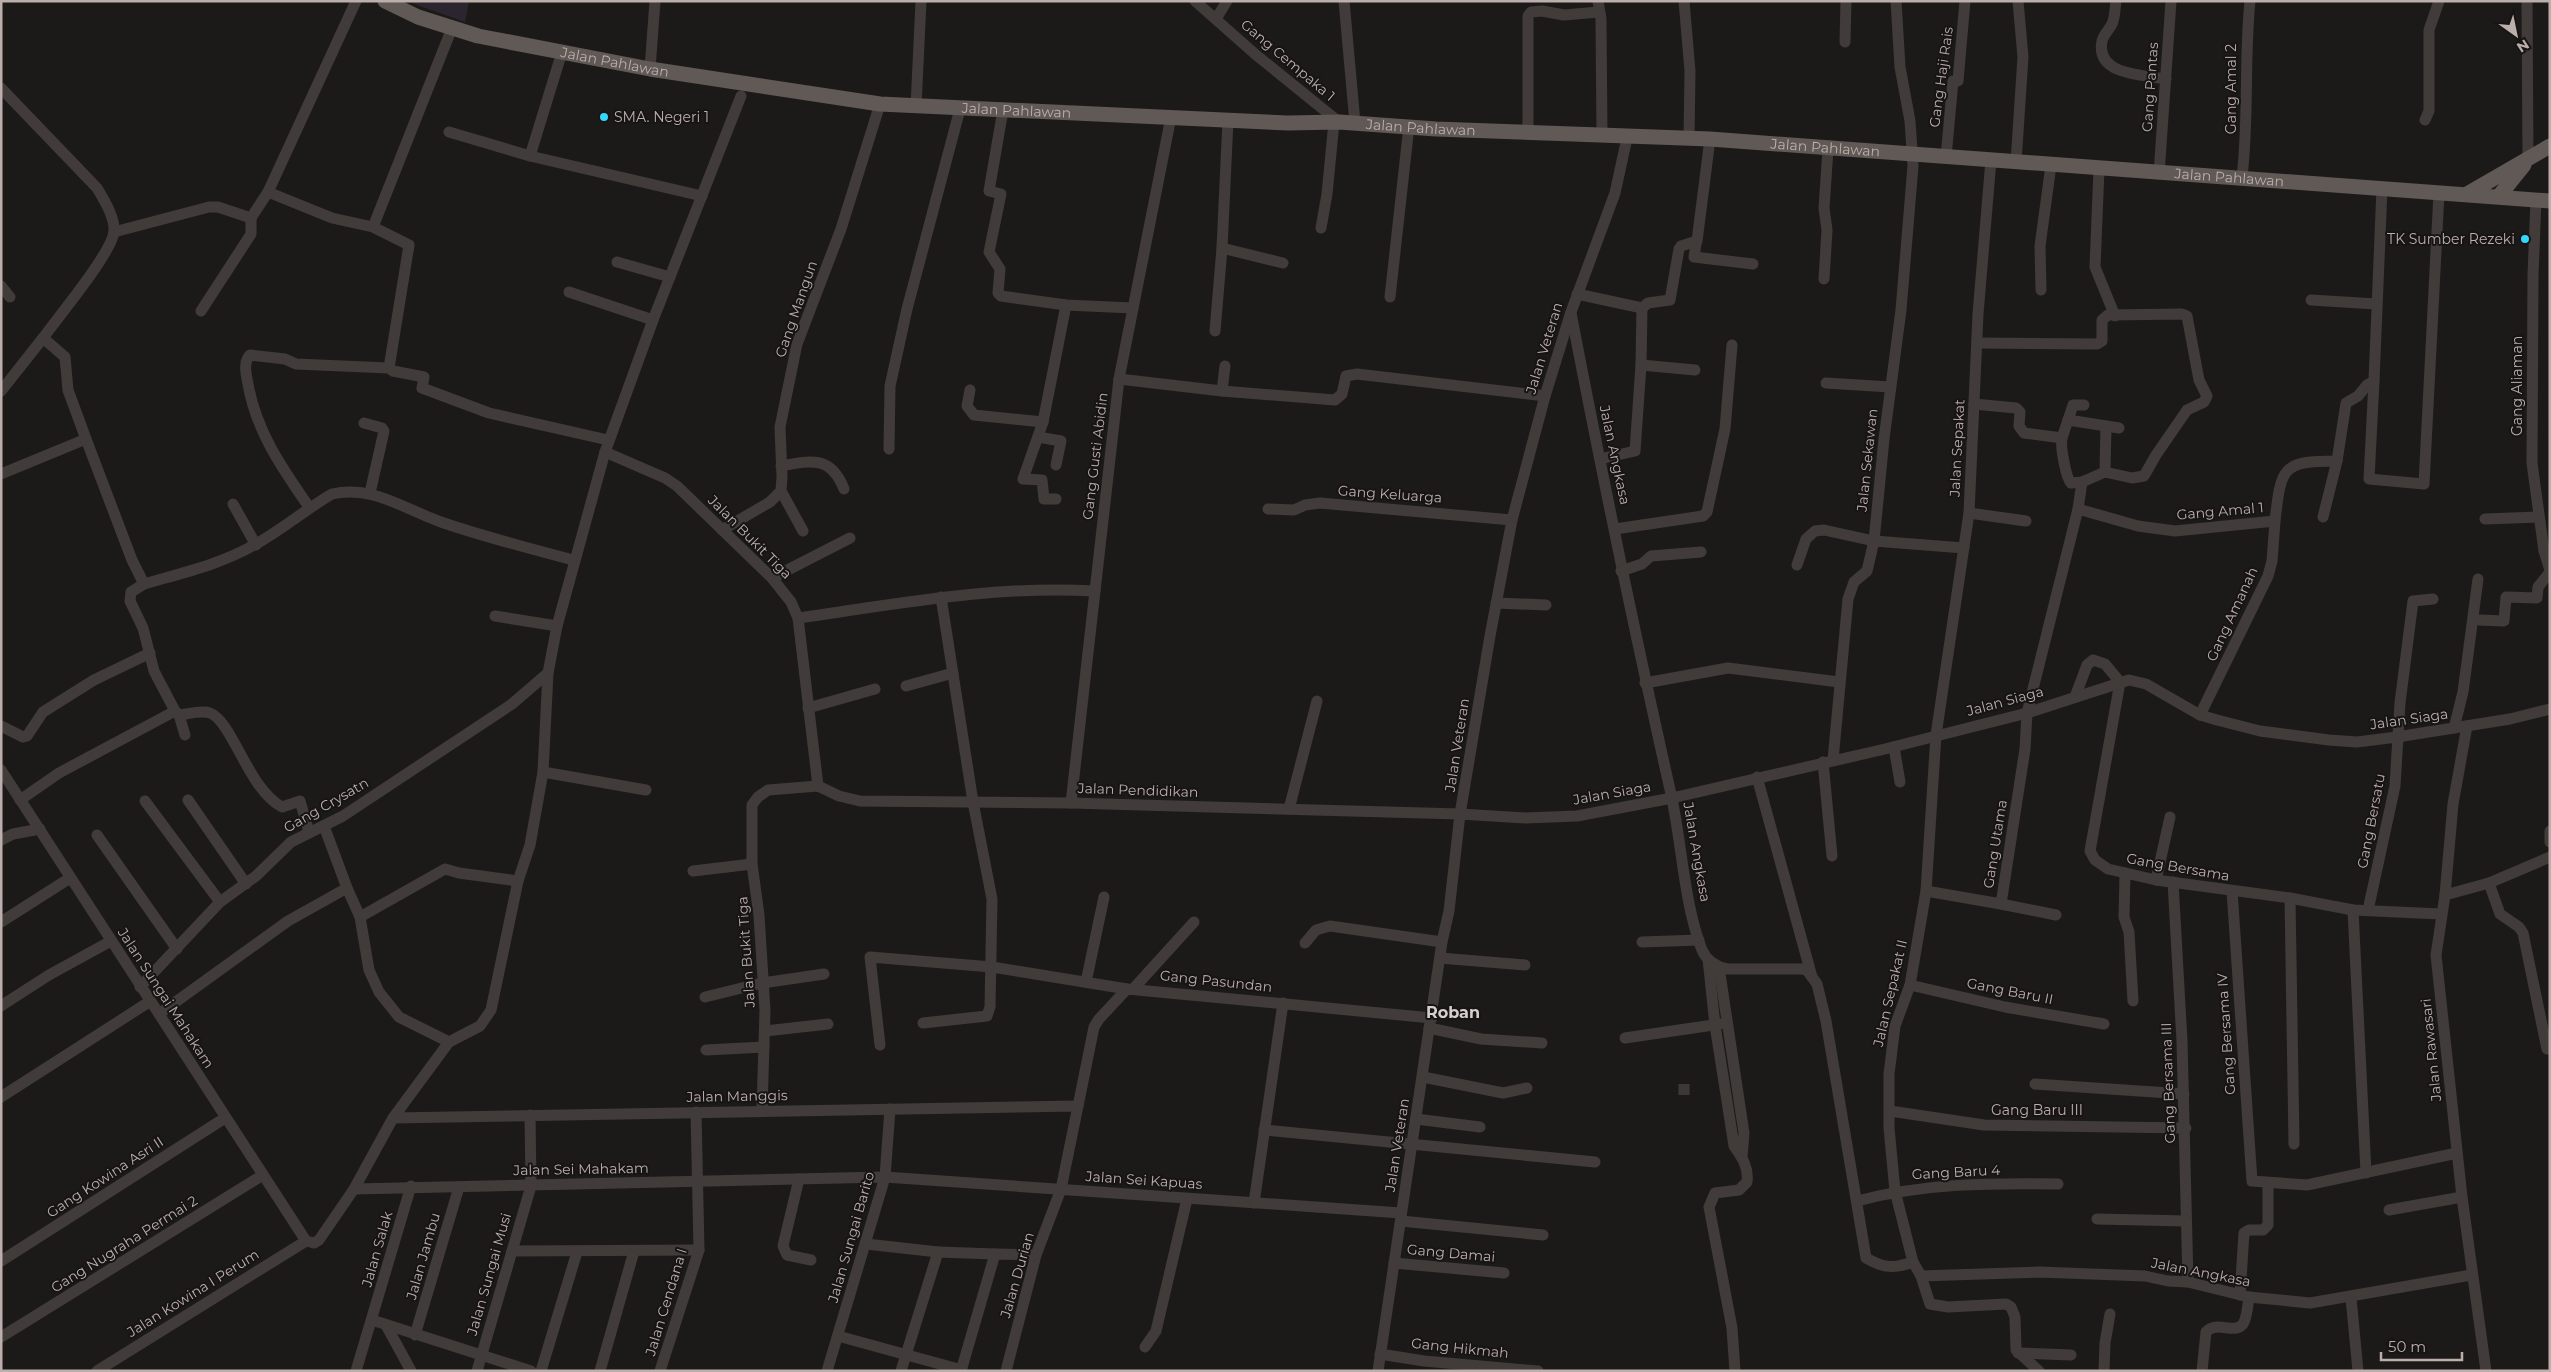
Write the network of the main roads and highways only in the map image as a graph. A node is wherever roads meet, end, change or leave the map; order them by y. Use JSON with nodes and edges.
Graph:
{"nodes":[{"id":1,"x":385,"y":1,"type":"edge"},
{"id":2,"x":2550,"y":146,"type":"edge"},
{"id":3,"x":2528,"y":160,"type":"junction"},
{"id":4,"x":2467,"y":194,"type":"junction"},
{"id":5,"x":2499,"y":196,"type":"junction"},
{"id":6,"x":2543,"y":201,"type":"edge"}],
"edges":[{"from":1,"to":4,"type":"main road","name":"Jalan Pahlawan"},
{"from":2,"to":3,"type":"main road"},
{"from":3,"to":4,"type":"main road"},
{"from":3,"to":5,"type":"main road"},
{"from":4,"to":5,"type":"main road","name":"Jalan Pahlawan"},
{"from":5,"to":6,"type":"main road","name":"Jalan Pahlawan"}]}
